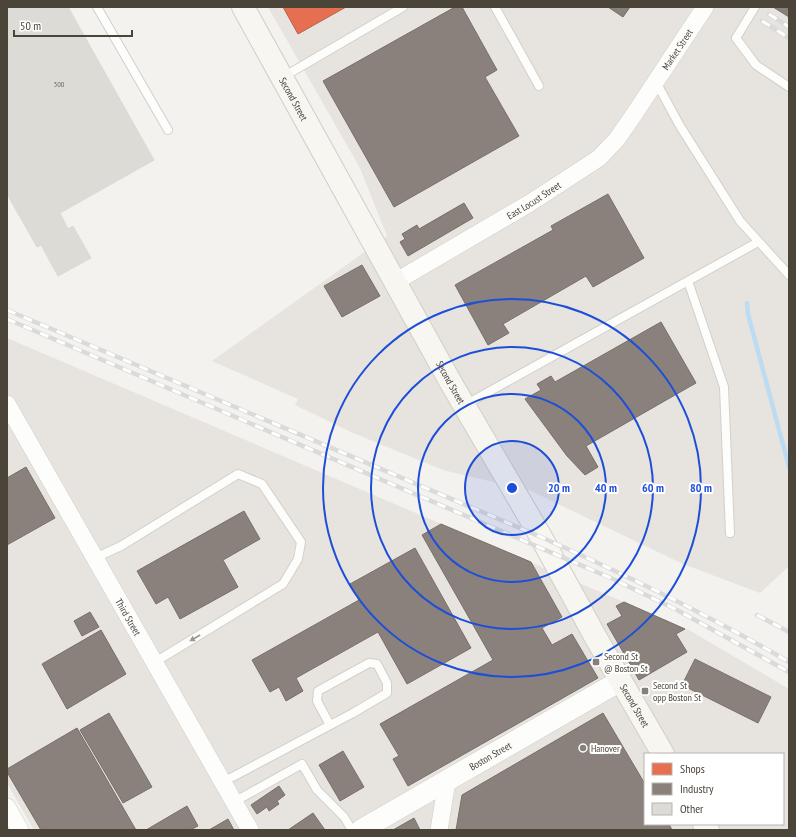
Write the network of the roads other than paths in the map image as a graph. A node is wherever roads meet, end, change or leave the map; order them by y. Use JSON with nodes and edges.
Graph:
{"nodes":[{"id":1,"x":97,"y":7,"type":"edge"},
{"id":2,"x":243,"y":7,"type":"edge"},
{"id":3,"x":403,"y":7,"type":"edge"},
{"id":4,"x":495,"y":7,"type":"edge"},
{"id":5,"x":705,"y":7,"type":"edge"},
{"id":6,"x":755,"y":7,"type":"edge"},
{"id":7,"x":283,"y":77,"type":"junction"},
{"id":8,"x":539,"y":86,"type":"dead end"},
{"id":9,"x":653,"y":86,"type":"junction"},
{"id":10,"x":789,"y":87,"type":"edge"},
{"id":11,"x":168,"y":130,"type":"dead end"},
{"id":12,"x":758,"y":242,"type":"junction"},
{"id":13,"x":789,"y":275,"type":"edge"},
{"id":14,"x":688,"y":281,"type":"junction"},
{"id":15,"x":395,"y":282,"type":"junction"},
{"id":16,"x":7,"y":404,"type":"edge"},
{"id":17,"x":464,"y":405,"type":"junction"},
{"id":18,"x":730,"y":534,"type":"dead end"},
{"id":19,"x":95,"y":558,"type":"junction"},
{"id":20,"x":154,"y":662,"type":"junction"},
{"id":21,"x":620,"y":681,"type":"junction"},
{"id":22,"x":330,"y":725,"type":"junction"},
{"id":23,"x":662,"y":753,"type":"edge"},
{"id":24,"x":447,"y":781,"type":"junction"},
{"id":25,"x":223,"y":782,"type":"junction"},
{"id":26,"x":234,"y":802,"type":"junction"},
{"id":27,"x":7,"y":807,"type":"edge"},
{"id":28,"x":20,"y":830,"type":"edge"},
{"id":29,"x":250,"y":830,"type":"edge"},
{"id":30,"x":352,"y":830,"type":"edge"},
{"id":31,"x":361,"y":830,"type":"edge"},
{"id":32,"x":439,"y":830,"type":"edge"}],
"edges":[{"from":1,"to":11,"type":"lane"},
{"from":2,"to":7,"type":"main road","name":"Second Street"},
{"from":3,"to":7,"type":"lane"},
{"from":4,"to":8,"type":"lane"},
{"from":5,"to":9,"type":"street","name":"Market Street"},
{"from":6,"to":10,"type":"lane"},
{"from":7,"to":15,"type":"main road","name":"Second Street"},
{"from":9,"to":12,"type":"lane"},
{"from":9,"to":15,"type":"street","name":"East Locust Street"},
{"from":12,"to":13,"type":"lane"},
{"from":12,"to":14,"type":"lane"},
{"from":14,"to":17,"type":"lane"},
{"from":14,"to":18,"type":"lane"},
{"from":15,"to":17,"type":"main road","name":"Second Street"},
{"from":16,"to":19,"type":"street","name":"Third Street"},
{"from":17,"to":21,"type":"main road","name":"Second Street"},
{"from":19,"to":20,"type":"street","name":"Third Street"},
{"from":19,"to":20,"type":"lane","one_way":true},
{"from":20,"to":25,"type":"street","name":"Third Street"},
{"from":21,"to":23,"type":"main road","name":"Second Street"},
{"from":21,"to":24,"type":"street","name":"Boston Street"},
{"from":22,"to":22,"type":"lane"},
{"from":22,"to":25,"type":"lane"},
{"from":24,"to":31,"type":"street","name":"Boston Street"},
{"from":24,"to":32,"type":"street"},
{"from":25,"to":26,"type":"street","name":"Third Street"},
{"from":26,"to":29,"type":"street","name":"Third Street"},
{"from":26,"to":30,"type":"lane"},
{"from":27,"to":28,"type":"street"}]}
